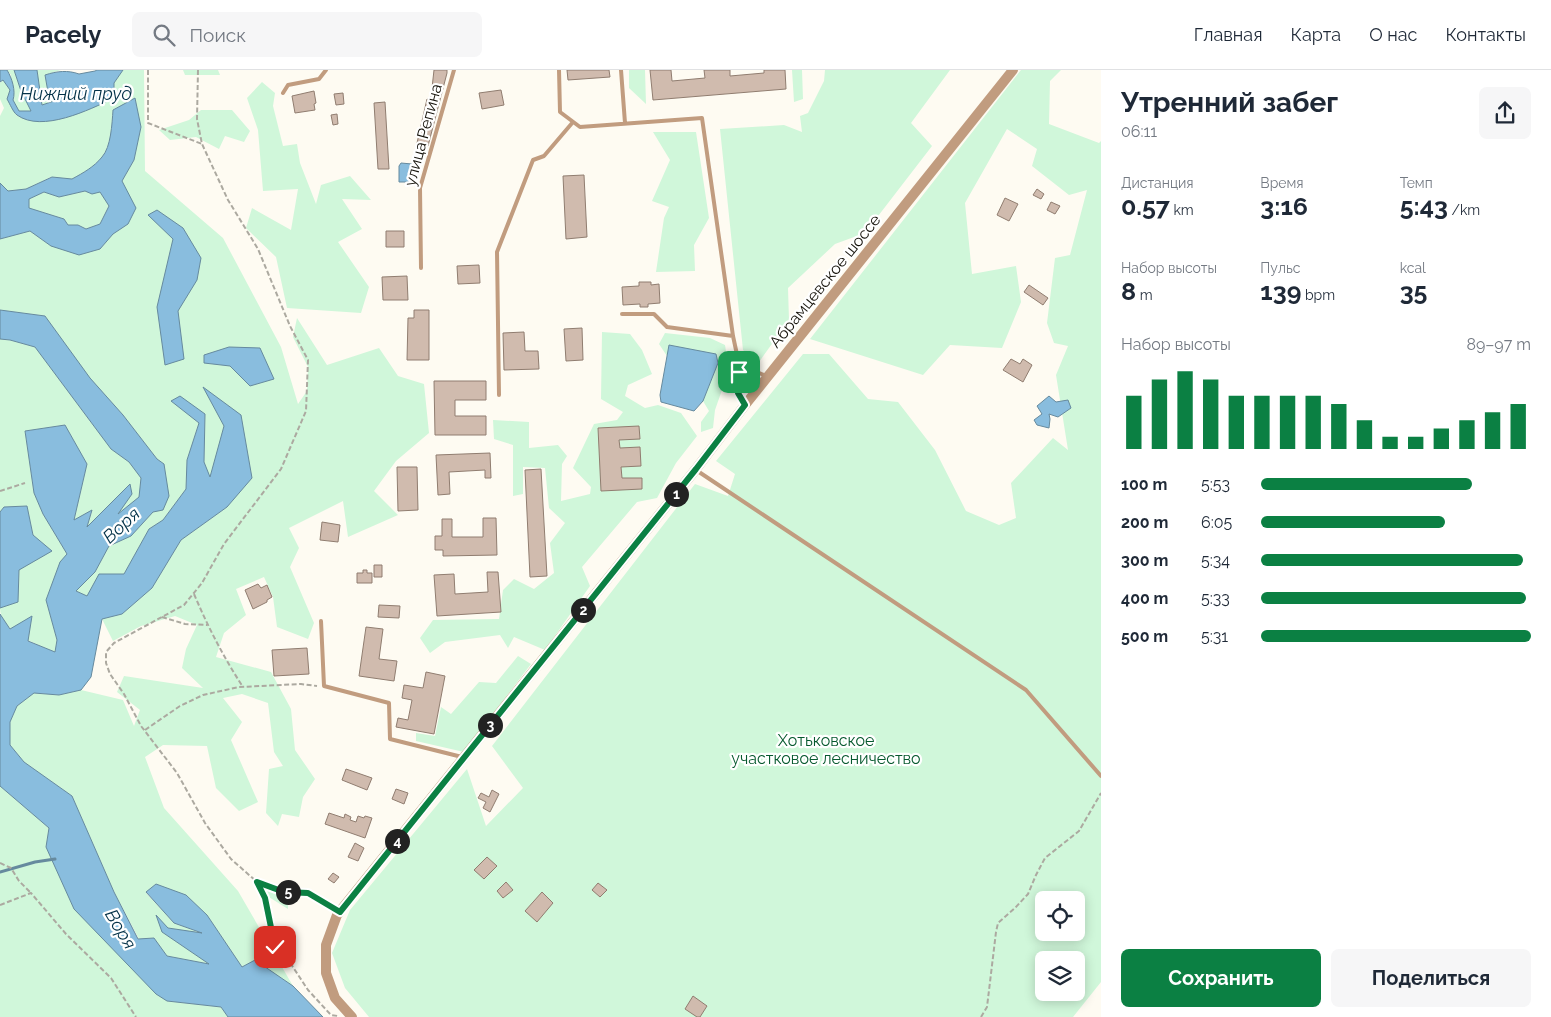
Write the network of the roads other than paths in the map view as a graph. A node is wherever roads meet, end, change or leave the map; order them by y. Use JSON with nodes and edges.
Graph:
{"nodes":[{"id":1,"x":326,"y":70,"type":"edge"},
{"id":2,"x":454,"y":70,"type":"edge"},
{"id":3,"x":559,"y":70,"type":"edge"},
{"id":4,"x":621,"y":70,"type":"edge"},
{"id":5,"x":1013,"y":70,"type":"edge"},
{"id":6,"x":283,"y":93,"type":"dead end"},
{"id":7,"x":573,"y":122,"type":"junction"},
{"id":8,"x":625,"y":123,"type":"junction"},
{"id":9,"x":421,"y":268,"type":"dead end"},
{"id":10,"x":622,"y":314,"type":"dead end"},
{"id":11,"x":733,"y":336,"type":"junction"},
{"id":12,"x":739,"y":372,"type":"junction"},
{"id":13,"x":767,"y":377,"type":"junction"},
{"id":14,"x":499,"y":395,"type":"dead end"},
{"id":15,"x":745,"y":405,"type":"junction"},
{"id":16,"x":696,"y":469,"type":"junction"},
{"id":17,"x":321,"y":621,"type":"dead end"},
{"id":18,"x":464,"y":758,"type":"junction"},
{"id":19,"x":1101,"y":776,"type":"edge"},
{"id":20,"x":352,"y":1017,"type":"edge"}],
"edges":[{"from":1,"to":6,"type":"lane"},
{"from":2,"to":9,"type":"lane","name":"улица Репина"},
{"from":3,"to":7,"type":"lane"},
{"from":4,"to":8,"type":"lane"},
{"from":5,"to":13,"type":"street","name":"Абрамцевское шоссе"},
{"from":7,"to":8,"type":"lane"},
{"from":7,"to":14,"type":"lane"},
{"from":8,"to":11,"type":"lane"},
{"from":10,"to":11,"type":"lane"},
{"from":11,"to":12,"type":"lane"},
{"from":12,"to":13,"type":"lane"},
{"from":12,"to":15,"type":"lane"},
{"from":13,"to":15,"type":"street","name":"Абрамцевское шоссе"},
{"from":15,"to":16,"type":"street","name":"Абрамцевское шоссе"},
{"from":16,"to":18,"type":"street","name":"Абрамцевское шоссе"},
{"from":16,"to":19,"type":"lane"},
{"from":17,"to":18,"type":"lane"},
{"from":18,"to":20,"type":"street","name":"Абрамцевское шоссе"}]}
